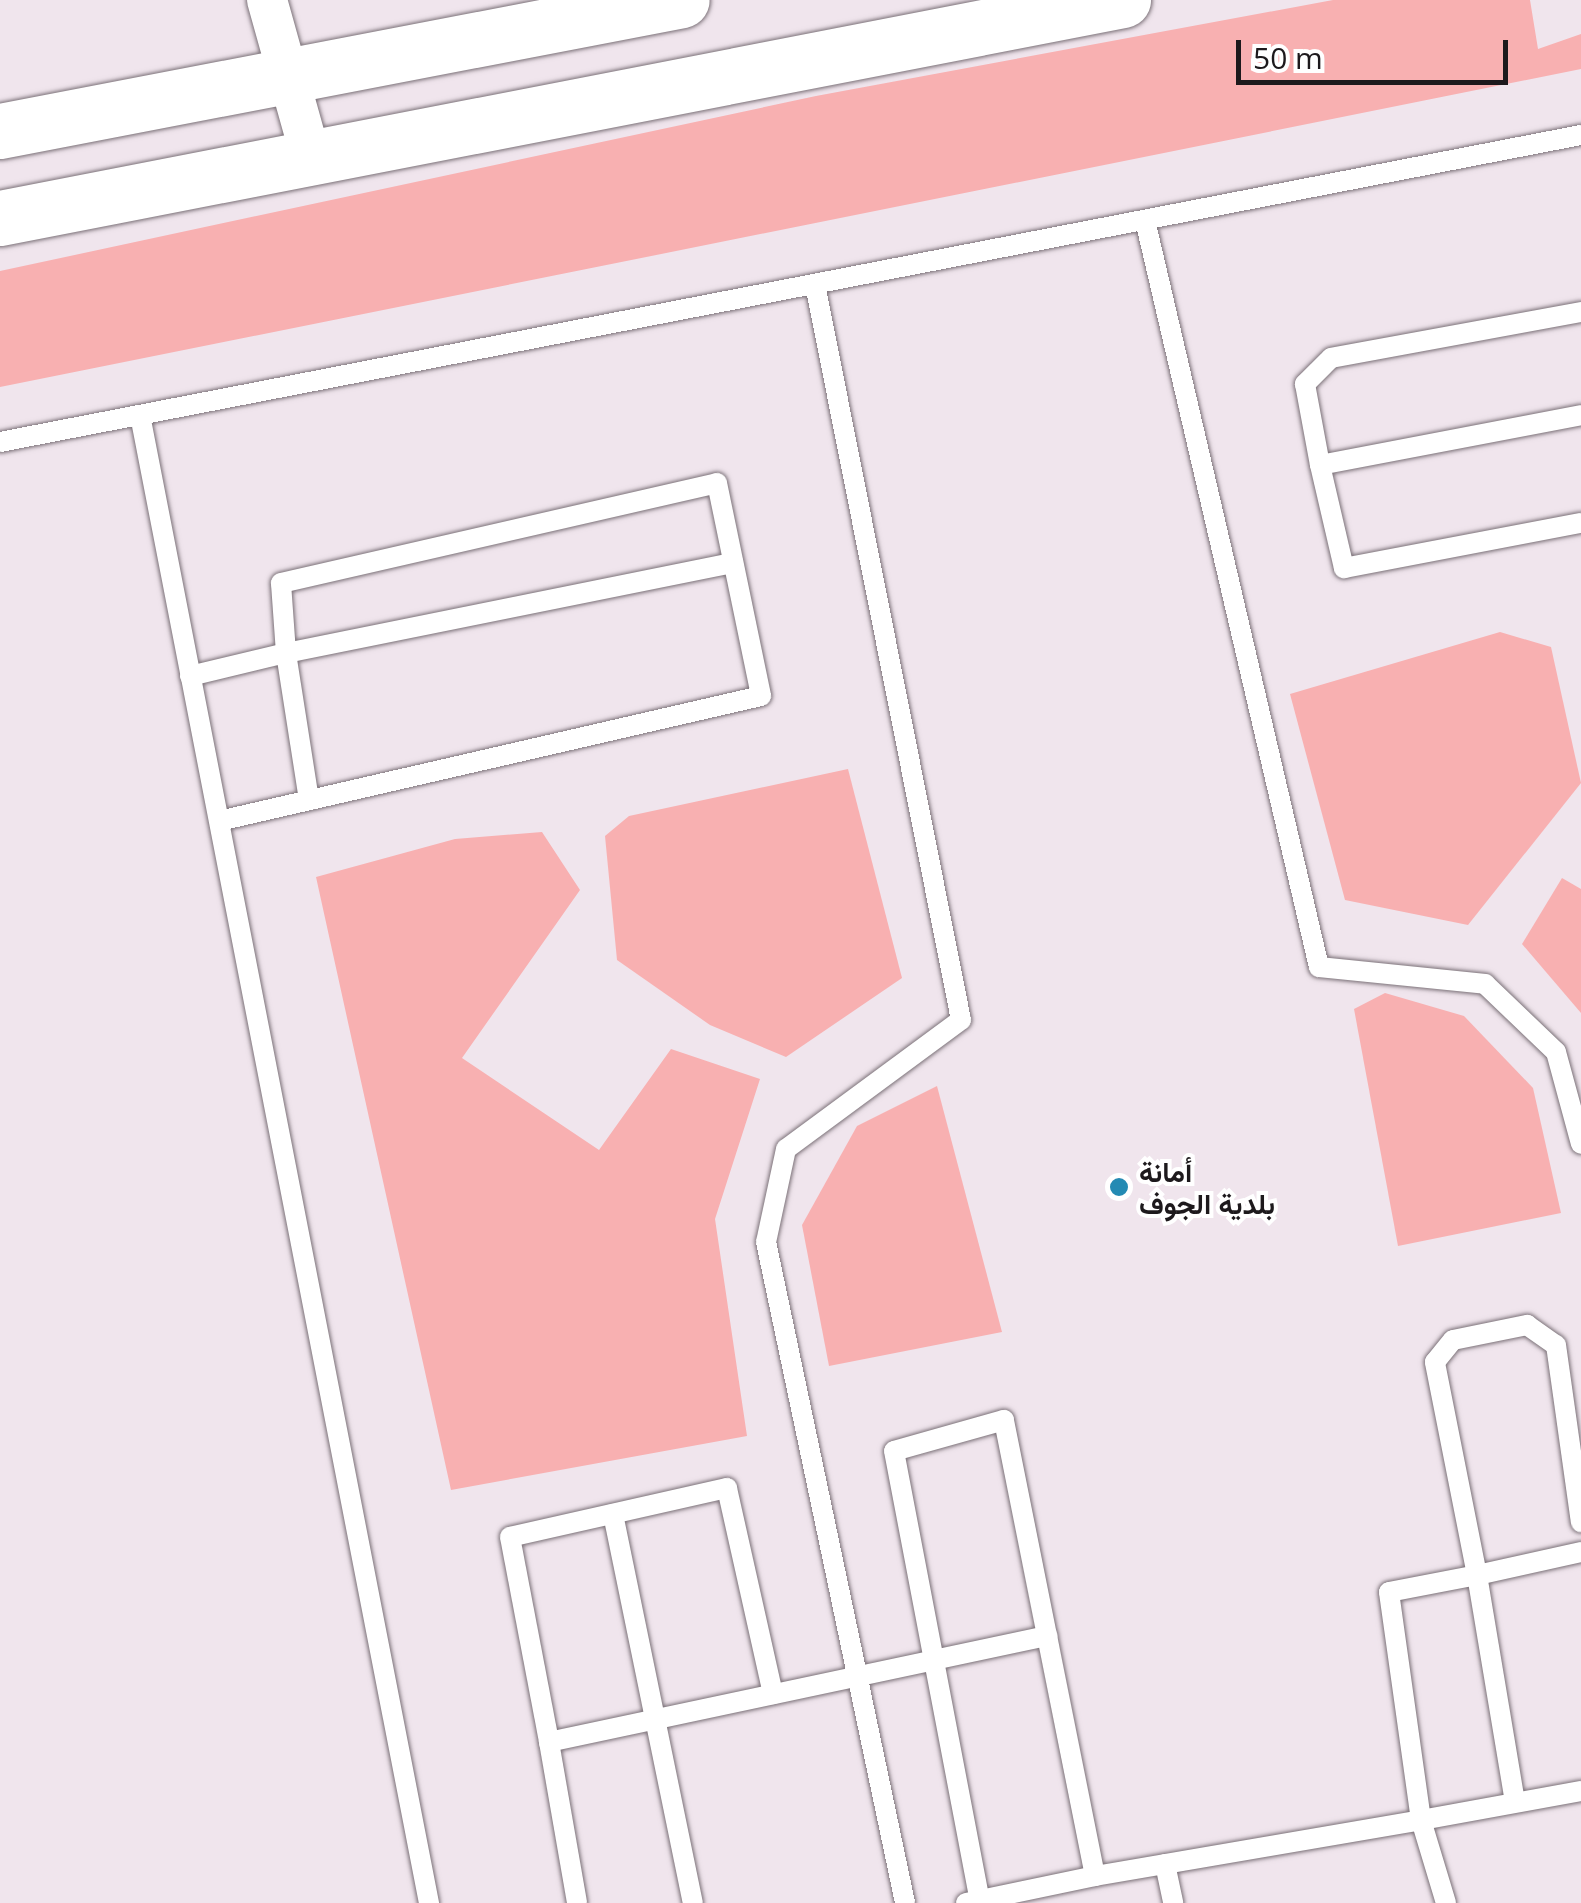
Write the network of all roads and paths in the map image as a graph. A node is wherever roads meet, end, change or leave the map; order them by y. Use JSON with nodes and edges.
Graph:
{"nodes":[{"id":1,"x":267,"y":0,"type":"edge"},
{"id":2,"x":682,"y":0,"type":"edge"},
{"id":3,"x":1123,"y":0,"type":"edge"},
{"id":4,"x":617,"y":6,"type":"edge"},
{"id":5,"x":289,"y":76,"type":"junction"},
{"id":6,"x":0,"y":131,"type":"edge"},
{"id":7,"x":1581,"y":134,"type":"edge"},
{"id":8,"x":311,"y":158,"type":"junction"},
{"id":9,"x":0,"y":218,"type":"edge"},
{"id":10,"x":1145,"y":220,"type":"junction"},
{"id":11,"x":815,"y":284,"type":"junction"},
{"id":12,"x":1581,"y":312,"type":"edge"},
{"id":13,"x":140,"y":415,"type":"junction"},
{"id":14,"x":1581,"y":415,"type":"edge"},
{"id":15,"x":0,"y":442,"type":"edge"},
{"id":16,"x":1320,"y":465,"type":"junction"},
{"id":17,"x":1581,"y":523,"type":"edge"},
{"id":18,"x":733,"y":563,"type":"junction"},
{"id":19,"x":286,"y":652,"type":"junction"},
{"id":20,"x":190,"y":676,"type":"junction"},
{"id":21,"x":309,"y":800,"type":"junction"},
{"id":22,"x":218,"y":820,"type":"junction"},
{"id":23,"x":1581,"y":1144,"type":"edge"},
{"id":24,"x":613,"y":1514,"type":"junction"},
{"id":25,"x":1581,"y":1522,"type":"edge"},
{"id":26,"x":1581,"y":1552,"type":"edge"},
{"id":27,"x":1477,"y":1575,"type":"junction"},
{"id":28,"x":1047,"y":1636,"type":"junction"},
{"id":29,"x":934,"y":1660,"type":"junction"},
{"id":30,"x":855,"y":1677,"type":"junction"},
{"id":31,"x":773,"y":1694,"type":"junction"},
{"id":32,"x":655,"y":1719,"type":"junction"},
{"id":33,"x":549,"y":1742,"type":"junction"},
{"id":34,"x":1581,"y":1791,"type":"edge"},
{"id":35,"x":1515,"y":1802,"type":"junction"},
{"id":36,"x":1421,"y":1820,"type":"junction"},
{"id":37,"x":1165,"y":1864,"type":"junction"},
{"id":38,"x":1095,"y":1876,"type":"junction"},
{"id":39,"x":973,"y":1902,"type":"edge"},
{"id":40,"x":429,"y":1903,"type":"edge"},
{"id":41,"x":577,"y":1903,"type":"edge"},
{"id":42,"x":693,"y":1903,"type":"edge"},
{"id":43,"x":904,"y":1903,"type":"edge"},
{"id":44,"x":1173,"y":1903,"type":"edge"},
{"id":45,"x":1446,"y":1903,"type":"edge"}],
"edges":[{"from":1,"to":5,"type":"street"},
{"from":2,"to":4,"type":"street"},
{"from":3,"to":8,"type":"street"},
{"from":4,"to":5,"type":"street"},
{"from":5,"to":6,"type":"street"},
{"from":5,"to":8,"type":"street"},
{"from":7,"to":10,"type":"lane"},
{"from":8,"to":9,"type":"street"},
{"from":10,"to":11,"type":"lane"},
{"from":10,"to":23,"type":"lane"},
{"from":11,"to":13,"type":"lane"},
{"from":11,"to":30,"type":"lane"},
{"from":12,"to":16,"type":"lane"},
{"from":13,"to":15,"type":"lane"},
{"from":13,"to":20,"type":"lane"},
{"from":14,"to":16,"type":"lane"},
{"from":16,"to":17,"type":"lane"},
{"from":18,"to":19,"type":"lane"},
{"from":18,"to":19,"type":"lane"},
{"from":18,"to":21,"type":"lane"},
{"from":19,"to":20,"type":"lane"},
{"from":19,"to":21,"type":"lane"},
{"from":20,"to":22,"type":"lane"},
{"from":21,"to":22,"type":"lane"},
{"from":22,"to":40,"type":"lane"},
{"from":24,"to":31,"type":"lane"},
{"from":24,"to":32,"type":"lane"},
{"from":24,"to":33,"type":"lane"},
{"from":25,"to":27,"type":"lane"},
{"from":26,"to":27,"type":"lane"},
{"from":27,"to":35,"type":"lane"},
{"from":27,"to":36,"type":"lane"},
{"from":28,"to":29,"type":"lane"},
{"from":28,"to":29,"type":"lane"},
{"from":28,"to":38,"type":"lane"},
{"from":29,"to":30,"type":"lane"},
{"from":29,"to":39,"type":"lane"},
{"from":30,"to":31,"type":"lane"},
{"from":30,"to":43,"type":"lane"},
{"from":31,"to":32,"type":"lane"},
{"from":32,"to":33,"type":"lane"},
{"from":32,"to":42,"type":"lane"},
{"from":33,"to":41,"type":"lane"},
{"from":34,"to":35,"type":"lane"},
{"from":35,"to":36,"type":"lane"},
{"from":36,"to":37,"type":"lane"},
{"from":36,"to":45,"type":"lane"},
{"from":37,"to":38,"type":"lane"},
{"from":37,"to":44,"type":"lane"},
{"from":38,"to":39,"type":"lane"}]}
